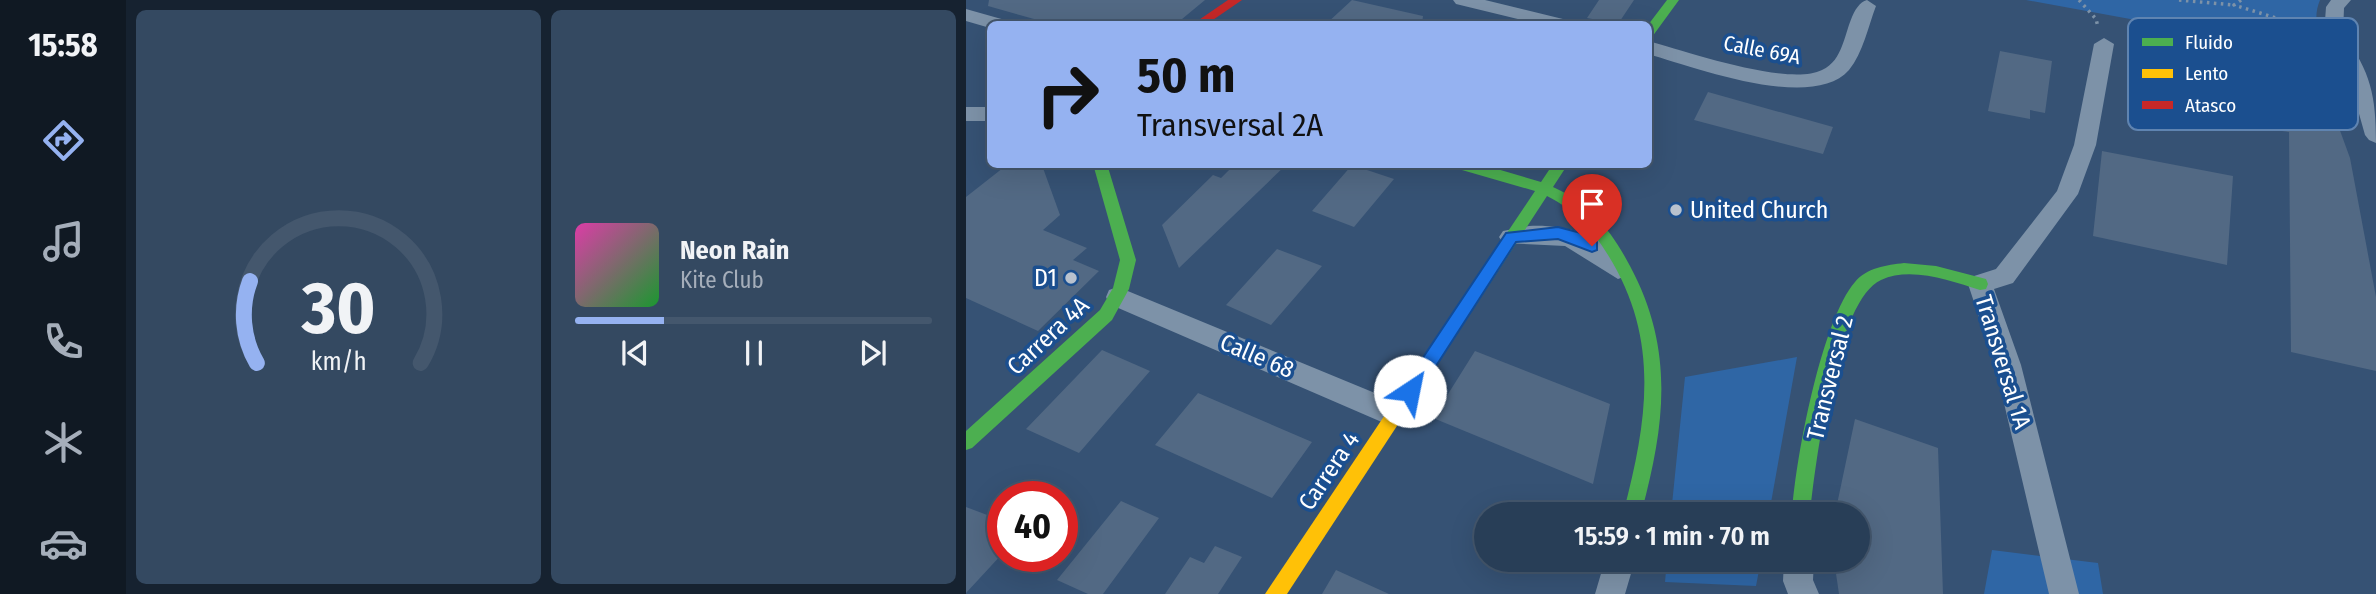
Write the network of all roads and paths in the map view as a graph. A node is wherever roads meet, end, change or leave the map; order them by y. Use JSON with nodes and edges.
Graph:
{"nodes":[{"id":1,"x":1237,"y":0,"type":"edge"},
{"id":2,"x":1462,"y":0,"type":"edge"},
{"id":3,"x":1673,"y":0,"type":"edge"},
{"id":4,"x":2079,"y":0,"type":"edge"},
{"id":5,"x":2179,"y":0,"type":"edge"},
{"id":6,"x":2241,"y":0,"type":"edge"},
{"id":7,"x":2342,"y":0,"type":"edge"},
{"id":8,"x":2234,"y":5,"type":"junction"},
{"id":9,"x":1867,"y":6,"type":"dead end"},
{"id":10,"x":966,"y":15,"type":"edge"},
{"id":11,"x":2277,"y":18,"type":"edge"},
{"id":12,"x":2334,"y":18,"type":"edge"},
{"id":13,"x":987,"y":21,"type":"edge"},
{"id":14,"x":1204,"y":21,"type":"edge"},
{"id":15,"x":1220,"y":21,"type":"edge"},
{"id":16,"x":1548,"y":21,"type":"edge"},
{"id":17,"x":1652,"y":29,"type":"edge"},
{"id":18,"x":2104,"y":44,"type":"joint"},
{"id":19,"x":1652,"y":48,"type":"edge"},
{"id":20,"x":2358,"y":64,"type":"edge"},
{"id":21,"x":2376,"y":68,"type":"edge"},
{"id":22,"x":2358,"y":76,"type":"edge"},
{"id":23,"x":966,"y":114,"type":"edge"},
{"id":24,"x":987,"y":114,"type":"edge"},
{"id":25,"x":2376,"y":135,"type":"edge"},
{"id":26,"x":1101,"y":168,"type":"edge"},
{"id":27,"x":1473,"y":168,"type":"edge"},
{"id":28,"x":1558,"y":168,"type":"edge"},
{"id":29,"x":1544,"y":190,"type":"junction"},
{"id":30,"x":1511,"y":237,"type":"junction"},
{"id":31,"x":1629,"y":278,"type":"junction"},
{"id":32,"x":1980,"y":284,"type":"junction"},
{"id":33,"x":1118,"y":298,"type":"junction"},
{"id":34,"x":1394,"y":414,"type":"junction"},
{"id":35,"x":966,"y":442,"type":"edge"},
{"id":36,"x":1635,"y":502,"type":"edge"},
{"id":37,"x":1801,"y":502,"type":"edge"},
{"id":38,"x":1617,"y":572,"type":"edge"},
{"id":39,"x":1798,"y":572,"type":"edge"},
{"id":40,"x":1275,"y":594,"type":"edge"},
{"id":41,"x":1611,"y":594,"type":"edge"},
{"id":42,"x":1804,"y":594,"type":"edge"},
{"id":43,"x":2064,"y":594,"type":"edge"}],
"edges":[{"from":1,"to":14,"type":"street"},
{"from":1,"to":15,"type":"street"},
{"from":2,"to":16,"type":"street"},
{"from":3,"to":17,"type":"street"},
{"from":4,"to":18,"type":"path"},
{"from":5,"to":8,"type":"path"},
{"from":6,"to":8,"type":"path"},
{"from":7,"to":12,"type":"street"},
{"from":8,"to":11,"type":"path"},
{"from":9,"to":19,"type":"street","name":"Calle 69A"},
{"from":10,"to":13,"type":"street"},
{"from":18,"to":32,"type":"street","name":"Transversal 1A"},
{"from":20,"to":21,"type":"street"},
{"from":22,"to":25,"type":"street"},
{"from":23,"to":24,"type":"street"},
{"from":26,"to":33,"type":"street","name":"Carrera 4A"},
{"from":27,"to":29,"type":"street"},
{"from":28,"to":29,"type":"street","name":"Carrera 4"},
{"from":29,"to":30,"type":"street","name":"Carrera 4"},
{"from":29,"to":31,"type":"street"},
{"from":30,"to":31,"type":"street"},
{"from":30,"to":34,"type":"street","name":"Carrera 4"},
{"from":31,"to":36,"type":"street"},
{"from":32,"to":37,"type":"street","name":"Transversal 2"},
{"from":32,"to":43,"type":"street","name":"Transversal 1A"},
{"from":33,"to":34,"type":"street","name":"Calle 68"},
{"from":33,"to":35,"type":"street","name":"Carrera 4A"},
{"from":34,"to":40,"type":"street","name":"Carrera 4"},
{"from":38,"to":41,"type":"street"},
{"from":39,"to":42,"type":"street"}]}
